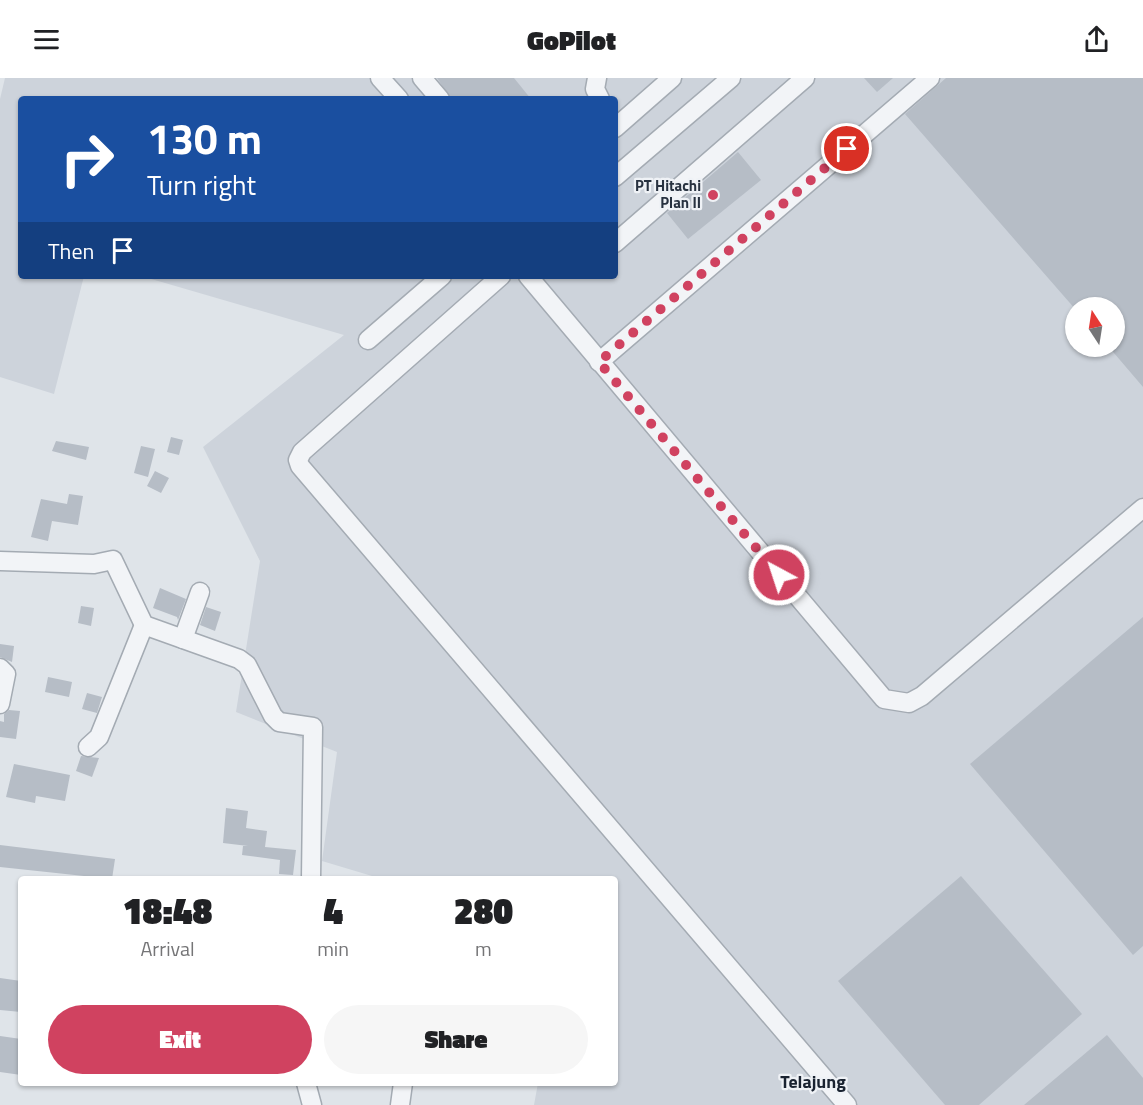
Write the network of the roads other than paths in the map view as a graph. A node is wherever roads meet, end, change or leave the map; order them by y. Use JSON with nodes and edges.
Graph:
{"nodes":[{"id":1,"x":380,"y":78,"type":"edge"},
{"id":2,"x":422,"y":78,"type":"edge"},
{"id":3,"x":597,"y":78,"type":"edge"},
{"id":4,"x":672,"y":78,"type":"edge"},
{"id":5,"x":731,"y":78,"type":"edge"},
{"id":6,"x":805,"y":78,"type":"edge"},
{"id":7,"x":930,"y":78,"type":"edge"},
{"id":8,"x":396,"y":96,"type":"edge"},
{"id":9,"x":437,"y":96,"type":"edge"},
{"id":10,"x":598,"y":96,"type":"edge"},
{"id":11,"x":618,"y":122,"type":"edge"},
{"id":12,"x":618,"y":174,"type":"edge"},
{"id":13,"x":618,"y":240,"type":"edge"},
{"id":14,"x":439,"y":279,"type":"edge"},
{"id":15,"x":498,"y":279,"type":"edge"},
{"id":16,"x":530,"y":279,"type":"edge"},
{"id":17,"x":368,"y":340,"type":"dead end"},
{"id":18,"x":599,"y":362,"type":"junction"},
{"id":19,"x":1143,"y":508,"type":"edge"},
{"id":20,"x":0,"y":561,"type":"edge"},
{"id":21,"x":200,"y":592,"type":"dead end"},
{"id":22,"x":144,"y":625,"type":"junction"},
{"id":23,"x":183,"y":639,"type":"junction"},
{"id":24,"x":0,"y":668,"type":"edge"},
{"id":25,"x":0,"y":704,"type":"edge"},
{"id":26,"x":88,"y":747,"type":"dead end"},
{"id":27,"x":311,"y":876,"type":"edge"},
{"id":28,"x":307,"y":1086,"type":"edge"},
{"id":29,"x":402,"y":1086,"type":"edge"},
{"id":30,"x":312,"y":1105,"type":"edge"},
{"id":31,"x":400,"y":1105,"type":"edge"},
{"id":32,"x":847,"y":1105,"type":"edge"}],
"edges":[{"from":1,"to":8,"type":"street"},
{"from":2,"to":9,"type":"street"},
{"from":3,"to":10,"type":"street"},
{"from":4,"to":11,"type":"street"},
{"from":5,"to":12,"type":"street"},
{"from":6,"to":13,"type":"street"},
{"from":7,"to":18,"type":"street"},
{"from":14,"to":17,"type":"street"},
{"from":15,"to":32,"type":"street"},
{"from":16,"to":18,"type":"street"},
{"from":18,"to":19,"type":"street"},
{"from":20,"to":22,"type":"street"},
{"from":21,"to":23,"type":"street"},
{"from":22,"to":23,"type":"street"},
{"from":22,"to":26,"type":"street"},
{"from":23,"to":27,"type":"street"},
{"from":24,"to":25,"type":"street"},
{"from":28,"to":30,"type":"street"},
{"from":29,"to":31,"type":"street"}]}
